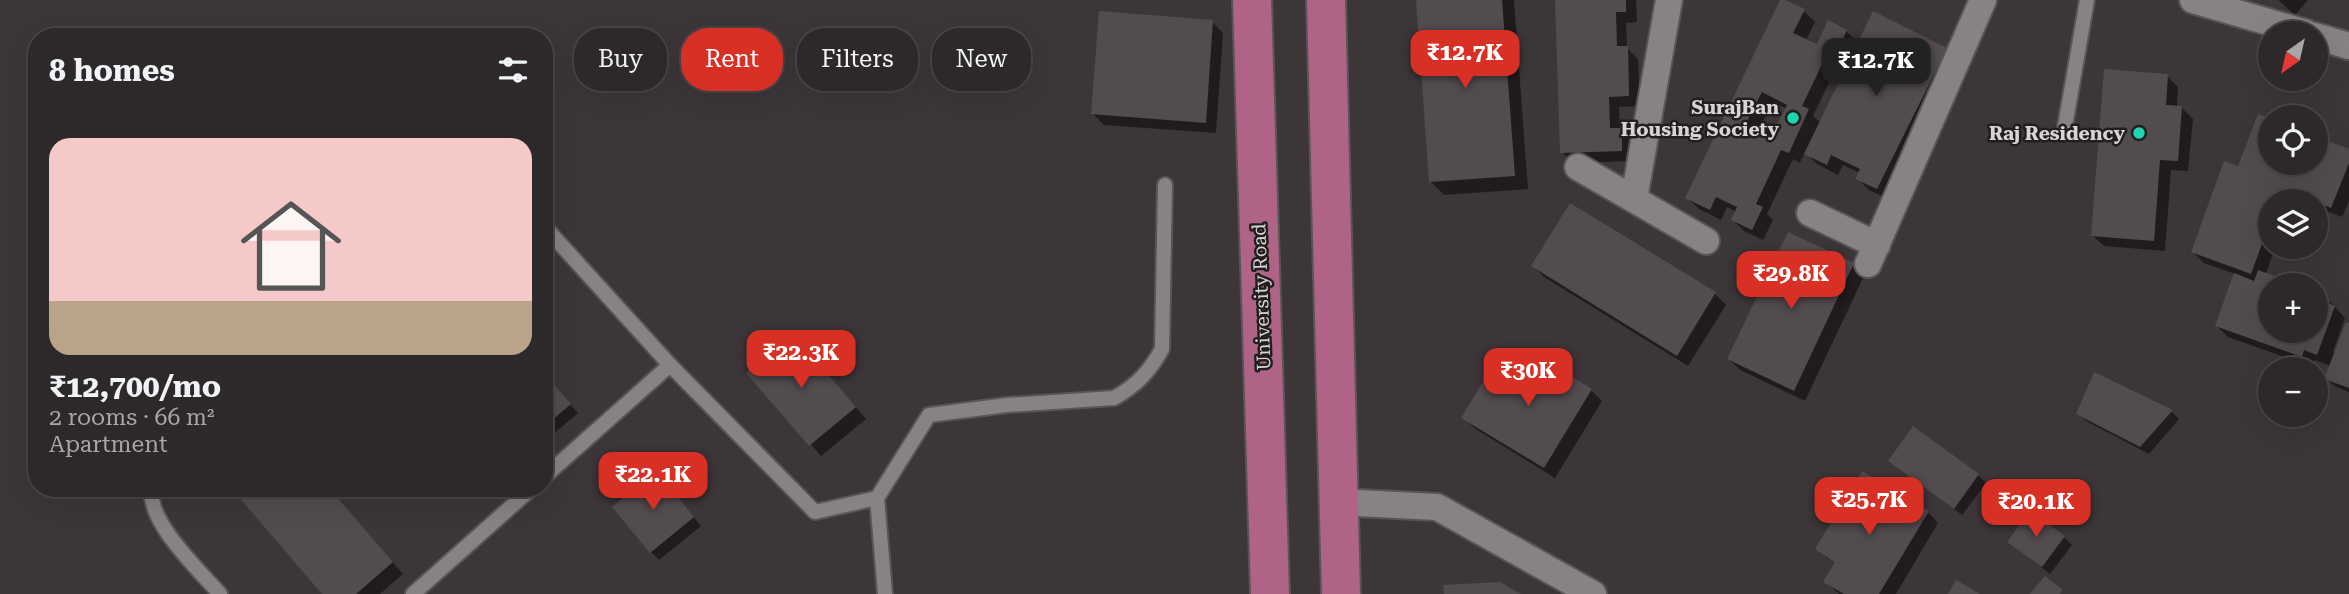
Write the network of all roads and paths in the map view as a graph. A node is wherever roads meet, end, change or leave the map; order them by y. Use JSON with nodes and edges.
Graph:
{"nodes":[{"id":1,"x":1251,"y":0,"type":"edge"},
{"id":2,"x":1326,"y":0,"type":"edge"},
{"id":3,"x":1669,"y":0,"type":"edge"},
{"id":4,"x":1983,"y":0,"type":"edge"},
{"id":5,"x":2087,"y":0,"type":"edge"},
{"id":6,"x":2193,"y":0,"type":"edge"},
{"id":7,"x":2265,"y":21,"type":"edge"},
{"id":8,"x":2328,"y":40,"type":"edge"},
{"id":9,"x":2349,"y":46,"type":"edge"},
{"id":10,"x":2065,"y":126,"type":"dead end"},
{"id":11,"x":1577,"y":167,"type":"dead end"},
{"id":12,"x":1166,"y":186,"type":"dead end"},
{"id":13,"x":1634,"y":199,"type":"junction"},
{"id":14,"x":1810,"y":213,"type":"dead end"},
{"id":15,"x":553,"y":236,"type":"edge"},
{"id":16,"x":1706,"y":241,"type":"dead end"},
{"id":17,"x":670,"y":365,"type":"junction"},
{"id":18,"x":553,"y":469,"type":"edge"},
{"id":19,"x":153,"y":497,"type":"edge"},
{"id":20,"x":522,"y":497,"type":"edge"},
{"id":21,"x":877,"y":498,"type":"junction"},
{"id":22,"x":1338,"y":502,"type":"junction"},
{"id":23,"x":220,"y":594,"type":"edge"},
{"id":24,"x":413,"y":594,"type":"edge"},
{"id":25,"x":885,"y":594,"type":"edge"},
{"id":26,"x":1270,"y":594,"type":"edge"},
{"id":27,"x":1341,"y":594,"type":"edge"},
{"id":28,"x":1593,"y":594,"type":"edge"}],
"edges":[{"from":1,"to":26,"type":"main road","name":"University Road"},
{"from":2,"to":22,"type":"main road"},
{"from":3,"to":13,"type":"street"},
{"from":4,"to":14,"type":"street"},
{"from":5,"to":10,"type":"lane"},
{"from":6,"to":7,"type":"street"},
{"from":8,"to":9,"type":"street"},
{"from":11,"to":13,"type":"street"},
{"from":12,"to":21,"type":"lane"},
{"from":13,"to":16,"type":"street"},
{"from":15,"to":17,"type":"lane"},
{"from":17,"to":18,"type":"lane"},
{"from":17,"to":21,"type":"lane"},
{"from":19,"to":23,"type":"lane"},
{"from":20,"to":24,"type":"lane"},
{"from":21,"to":25,"type":"lane"},
{"from":22,"to":27,"type":"main road"},
{"from":22,"to":28,"type":"street"}]}
